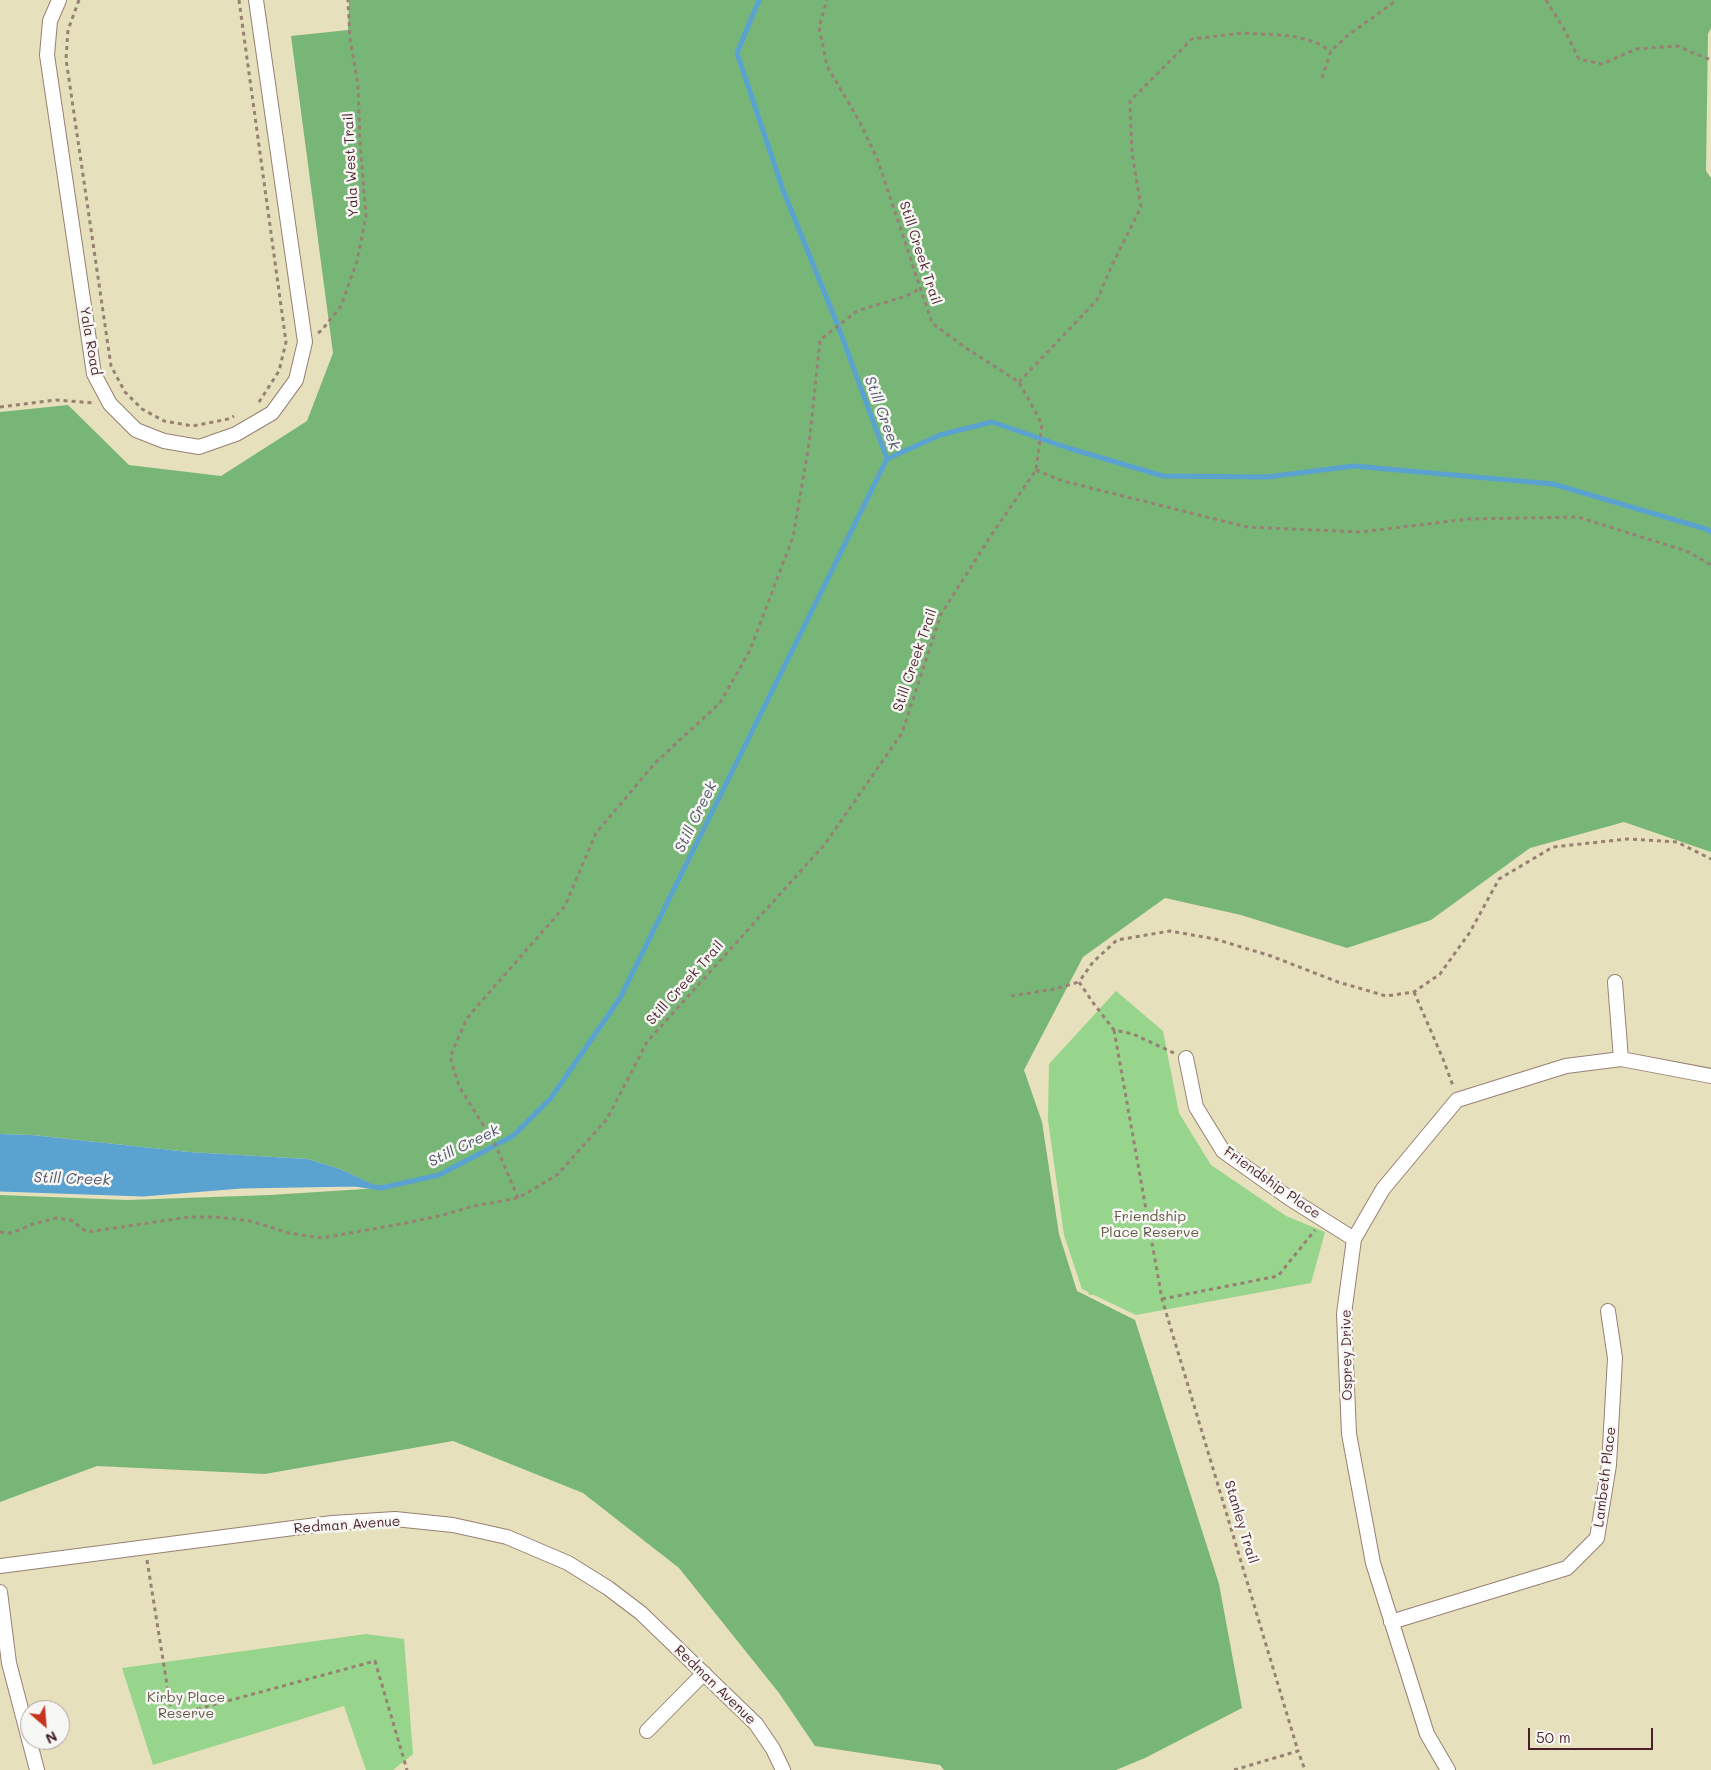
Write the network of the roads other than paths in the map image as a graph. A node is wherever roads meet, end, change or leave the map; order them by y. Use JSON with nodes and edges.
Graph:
{"nodes":[{"id":1,"x":59,"y":0,"type":"edge"},
{"id":2,"x":256,"y":0,"type":"edge"},
{"id":3,"x":1615,"y":982,"type":"dead end"},
{"id":4,"x":1186,"y":1058,"type":"road end"},
{"id":5,"x":1621,"y":1058,"type":"junction"},
{"id":6,"x":1711,"y":1076,"type":"edge"},
{"id":7,"x":1354,"y":1239,"type":"junction"},
{"id":8,"x":1608,"y":1311,"type":"dead end"},
{"id":9,"x":0,"y":1566,"type":"edge"},
{"id":10,"x":0,"y":1592,"type":"edge"},
{"id":11,"x":1391,"y":1622,"type":"junction"},
{"id":12,"x":704,"y":1673,"type":"junction"},
{"id":13,"x":647,"y":1731,"type":"dead end"},
{"id":14,"x":37,"y":1770,"type":"edge"},
{"id":15,"x":784,"y":1770,"type":"edge"},
{"id":16,"x":1448,"y":1770,"type":"edge"}],
"edges":[{"from":1,"to":2,"type":"street","name":"Yala Road"},
{"from":3,"to":5,"type":"street"},
{"from":4,"to":7,"type":"street","name":"Friendship Place"},
{"from":5,"to":6,"type":"street"},
{"from":5,"to":7,"type":"street","name":"Osprey Drive"},
{"from":7,"to":11,"type":"street","name":"Osprey Drive"},
{"from":8,"to":11,"type":"street","name":"Lambeth Place"},
{"from":9,"to":12,"type":"street","name":"Redman Avenue"},
{"from":10,"to":14,"type":"street"},
{"from":11,"to":16,"type":"street","name":"Osprey Drive"},
{"from":12,"to":13,"type":"street"},
{"from":12,"to":15,"type":"street","name":"Redman Avenue"}]}
